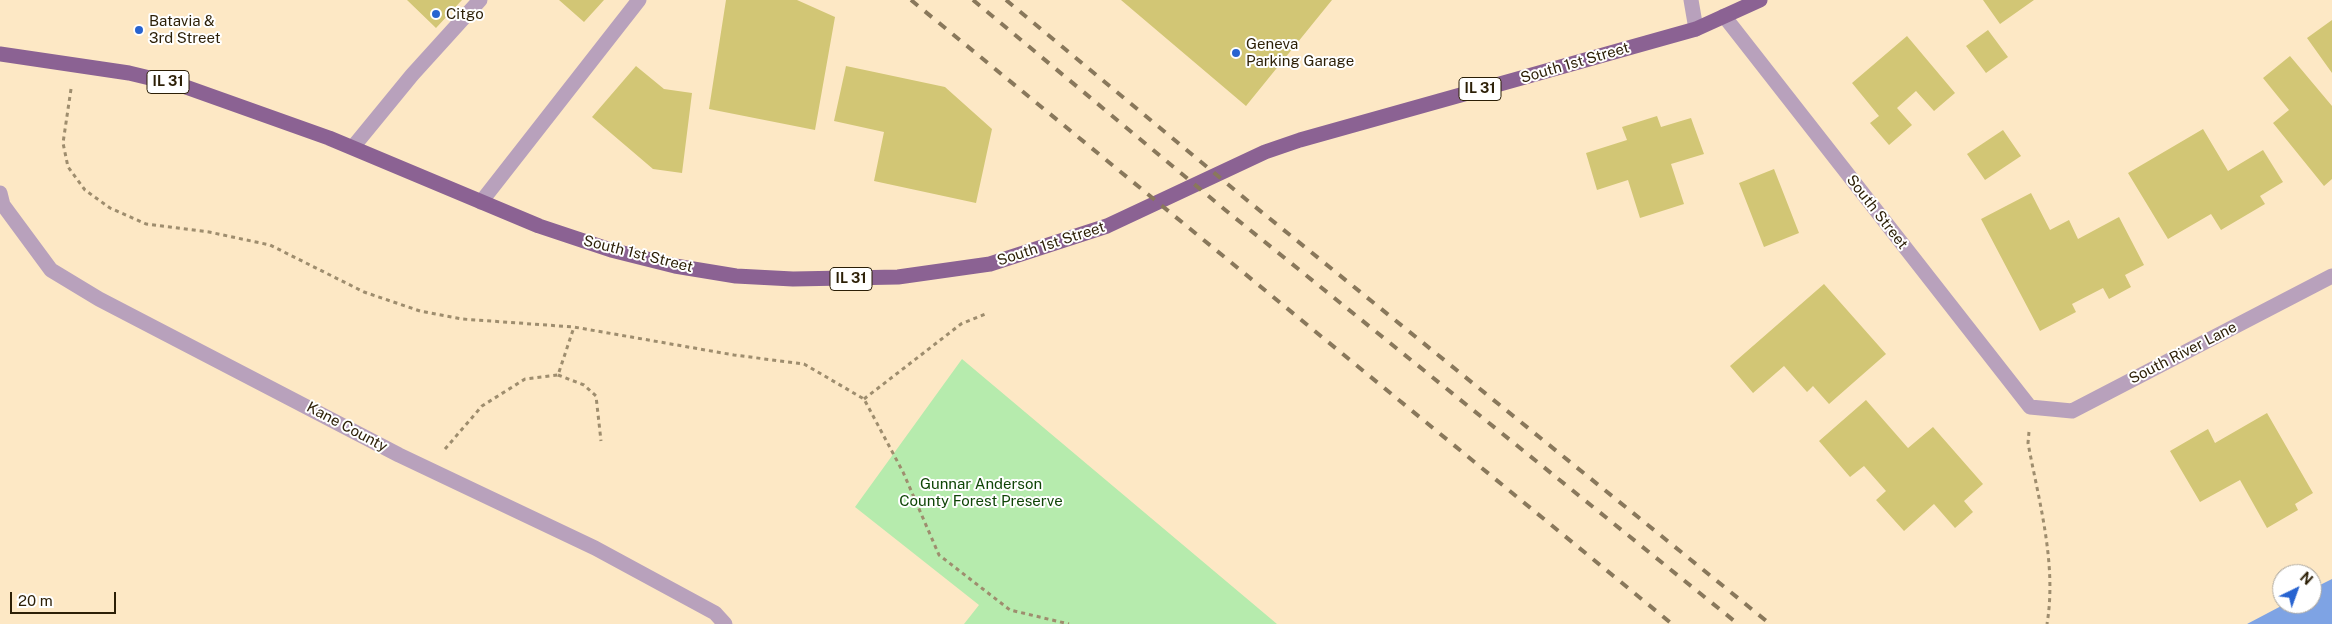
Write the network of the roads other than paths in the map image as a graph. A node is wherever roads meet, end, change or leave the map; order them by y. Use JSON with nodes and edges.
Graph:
{"nodes":[{"id":1,"x":480,"y":0,"type":"edge"},
{"id":2,"x":639,"y":0,"type":"edge"},
{"id":3,"x":1692,"y":0,"type":"edge"},
{"id":4,"x":1753,"y":1,"type":"edge"},
{"id":5,"x":1724,"y":16,"type":"junction"},
{"id":6,"x":1696,"y":28,"type":"junction"},
{"id":7,"x":0,"y":54,"type":"edge"},
{"id":8,"x":353,"y":147,"type":"junction"},
{"id":9,"x":0,"y":193,"type":"edge"},
{"id":10,"x":482,"y":202,"type":"junction"},
{"id":11,"x":2332,"y":276,"type":"edge"},
{"id":12,"x":2030,"y":407,"type":"joint"},
{"id":13,"x":725,"y":624,"type":"edge"}],
"edges":[{"from":1,"to":8,"type":"street"},
{"from":2,"to":10,"type":"street"},
{"from":3,"to":6,"type":"street"},
{"from":4,"to":5,"type":"main road","name":"South 1st Street","number":"IL 31"},
{"from":5,"to":6,"type":"main road","name":"South 1st Street","number":"IL 31"},
{"from":5,"to":12,"type":"street","name":"South Street"},
{"from":6,"to":10,"type":"main road","name":"South 1st Street","number":"IL 31"},
{"from":7,"to":8,"type":"main road","name":"South 1st Street","number":"IL 31"},
{"from":8,"to":10,"type":"main road","name":"South 1st Street","number":"IL 31"},
{"from":9,"to":13,"type":"street","name":"Kane County"},
{"from":11,"to":12,"type":"street","name":"South River Lane"}]}
